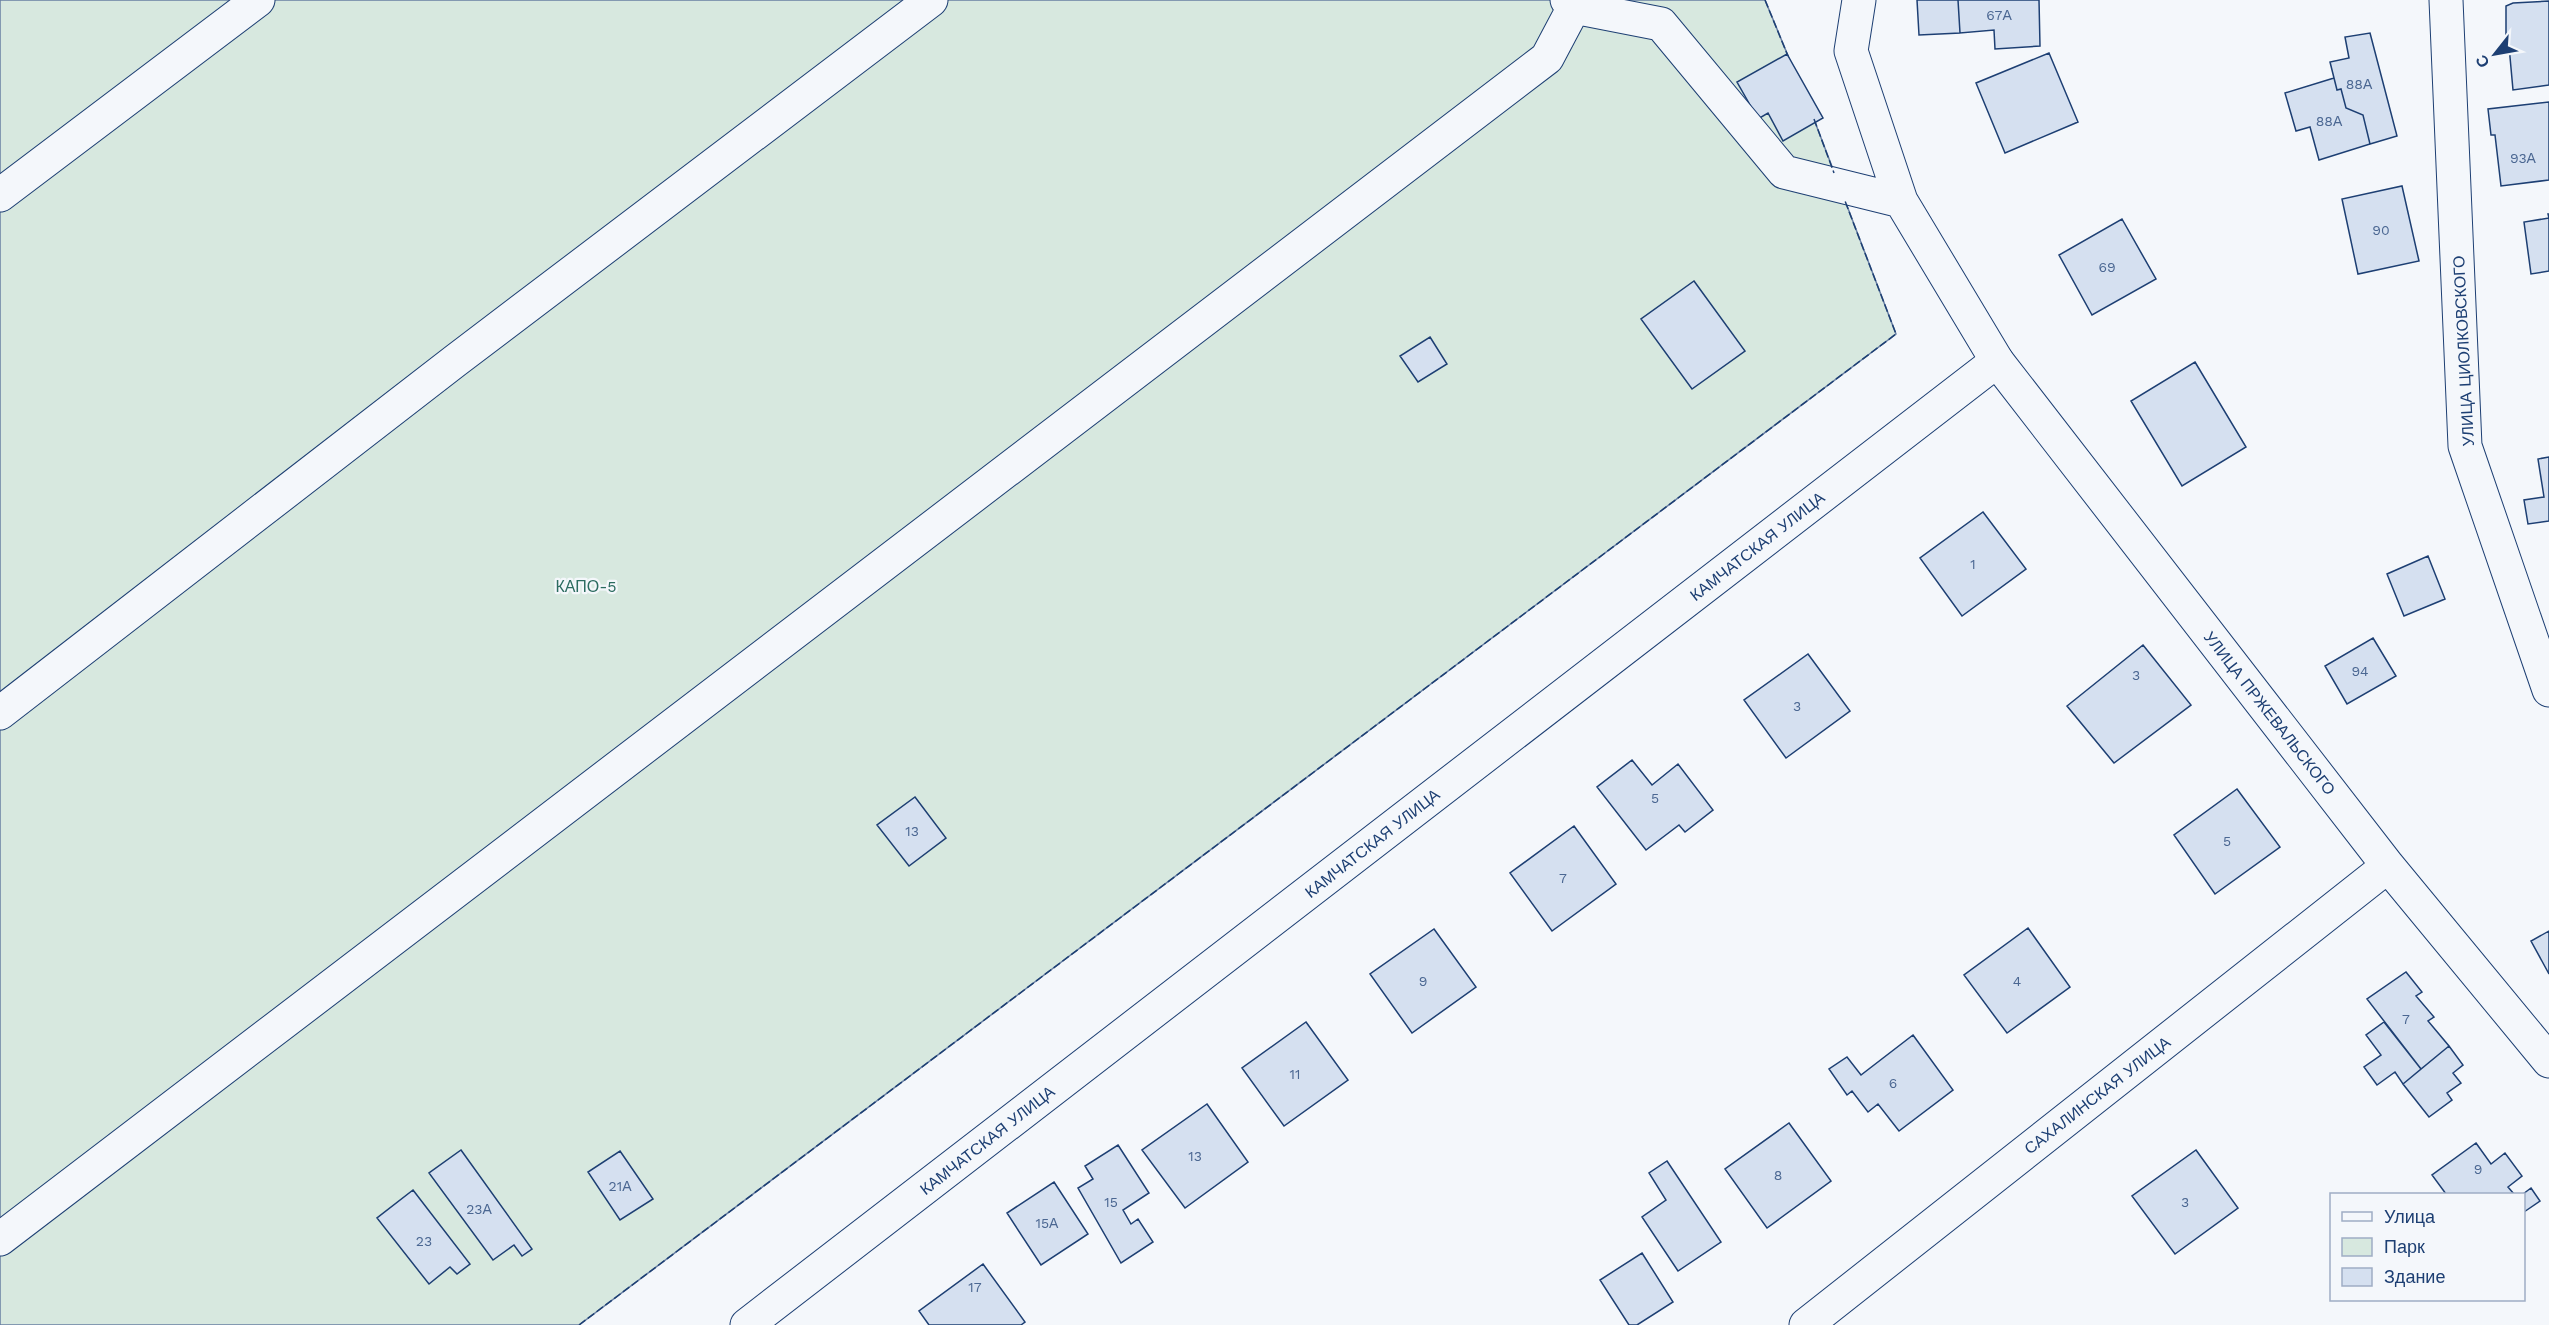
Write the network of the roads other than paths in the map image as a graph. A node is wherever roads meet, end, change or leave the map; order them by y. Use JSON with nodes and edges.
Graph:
{"nodes":[{"id":1,"x":258,"y":0,"type":"edge"},
{"id":2,"x":932,"y":0,"type":"edge"},
{"id":3,"x":1859,"y":0,"type":"edge"},
{"id":4,"x":2446,"y":0,"type":"edge"},
{"id":5,"x":1571,"y":3,"type":"edge"},
{"id":6,"x":0,"y":195,"type":"edge"},
{"id":7,"x":1901,"y":201,"type":"junction"},
{"id":8,"x":1997,"y":361,"type":"junction"},
{"id":9,"x":2546,"y":670,"type":"edge"},
{"id":10,"x":0,"y":713,"type":"edge"},
{"id":11,"x":2388,"y":866,"type":"junction"},
{"id":12,"x":2549,"y":1061,"type":"edge"},
{"id":13,"x":0,"y":1239,"type":"edge"},
{"id":14,"x":747,"y":1325,"type":"edge"},
{"id":15,"x":1806,"y":1325,"type":"edge"}],
"edges":[{"from":1,"to":6,"type":"main road"},
{"from":2,"to":10,"type":"main road"},
{"from":3,"to":7,"type":"main road"},
{"from":4,"to":9,"type":"main road","name":"УЛИЦА ЦИОЛКОВСКОГО"},
{"from":5,"to":7,"type":"main road"},
{"from":5,"to":13,"type":"main road"},
{"from":7,"to":8,"type":"main road"},
{"from":8,"to":11,"type":"main road","name":"УЛИЦА ПРЖЕВАЛЬСКОГО"},
{"from":8,"to":14,"type":"main road","name":"КАМЧАТСКАЯ УЛИЦА"},
{"from":11,"to":12,"type":"main road","name":"УЛИЦА ПРЖЕВАЛЬСКОГО"},
{"from":11,"to":15,"type":"main road","name":"САХАЛИНСКАЯ УЛИЦА"}]}
